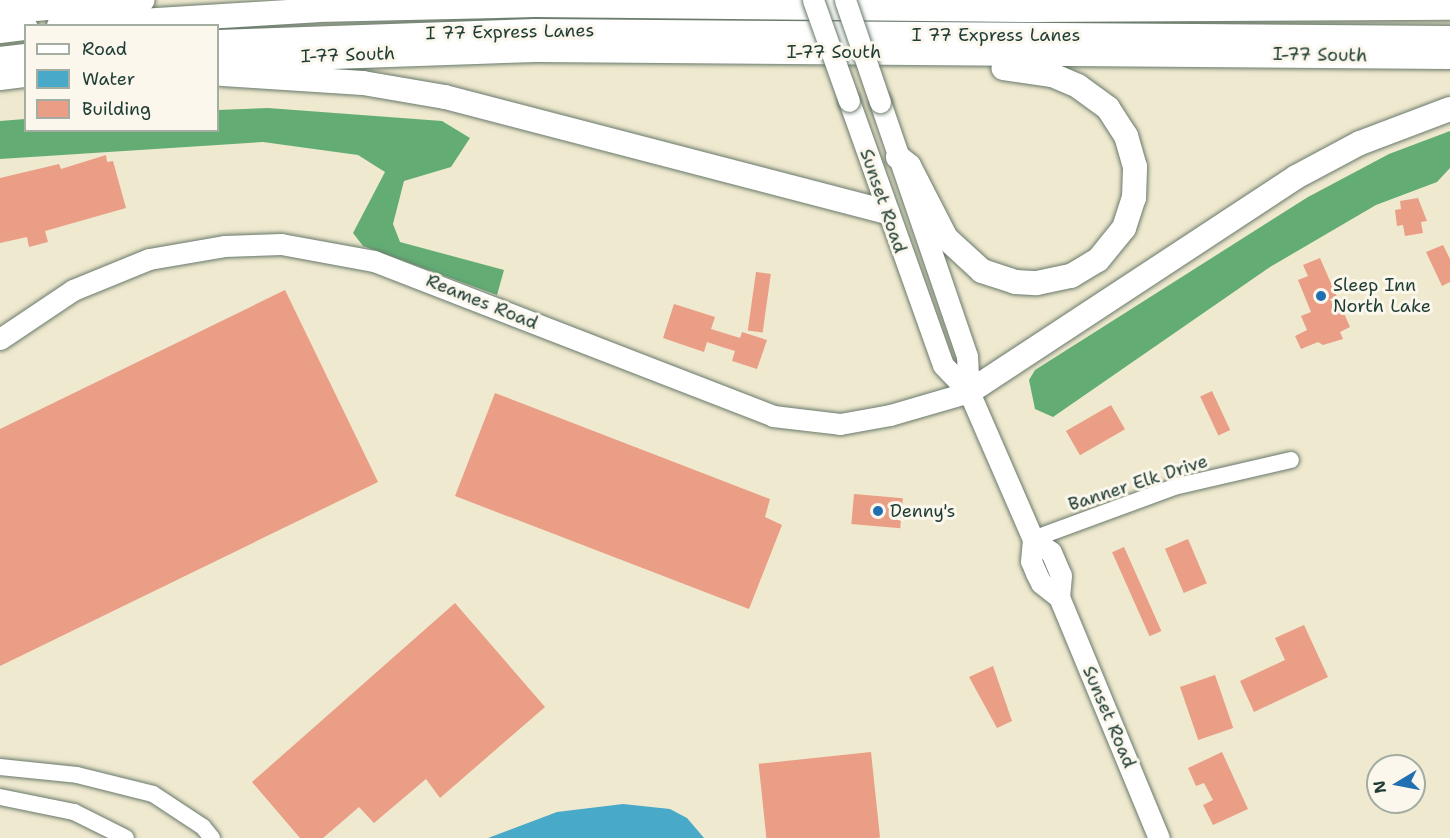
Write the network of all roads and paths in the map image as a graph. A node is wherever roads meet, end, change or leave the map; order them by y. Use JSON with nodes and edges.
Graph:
{"nodes":[{"id":1,"x":142,"y":0,"type":"edge"},
{"id":2,"x":813,"y":0,"type":"edge"},
{"id":3,"x":845,"y":0,"type":"edge"},
{"id":4,"x":1450,"y":8,"type":"edge"},
{"id":5,"x":0,"y":12,"type":"edge"},
{"id":6,"x":91,"y":24,"type":"edge"},
{"id":7,"x":24,"y":28,"type":"edge"},
{"id":8,"x":0,"y":31,"type":"edge"},
{"id":9,"x":1450,"y":38,"type":"edge"},
{"id":10,"x":219,"y":42,"type":"edge"},
{"id":11,"x":935,"y":52,"type":"junction"},
{"id":12,"x":24,"y":56,"type":"edge"},
{"id":13,"x":1450,"y":57,"type":"edge"},
{"id":14,"x":0,"y":58,"type":"edge"},
{"id":15,"x":219,"y":61,"type":"edge"},
{"id":16,"x":219,"y":74,"type":"edge"},
{"id":17,"x":24,"y":75,"type":"edge"},
{"id":18,"x":0,"y":78,"type":"edge"},
{"id":19,"x":1450,"y":109,"type":"edge"},
{"id":20,"x":898,"y":157,"type":"junction"},
{"id":21,"x":887,"y":212,"type":"junction"},
{"id":22,"x":0,"y":339,"type":"edge"},
{"id":23,"x":969,"y":392,"type":"junction"},
{"id":24,"x":1291,"y":460,"type":"dead end"},
{"id":25,"x":1033,"y":539,"type":"junction"},
{"id":26,"x":0,"y":767,"type":"edge"},
{"id":27,"x":0,"y":797,"type":"edge"},
{"id":28,"x":126,"y":838,"type":"edge"},
{"id":29,"x":212,"y":838,"type":"edge"},
{"id":30,"x":1159,"y":838,"type":"edge"}],
"edges":[{"from":1,"to":5,"type":"highway"},
{"from":2,"to":21,"type":"main road","name":"Sunset Road","bridge":true},
{"from":3,"to":20,"type":"main road","name":"Sunset Road","bridge":true},
{"from":4,"to":6,"type":"highway","name":"I 77 Express Lanes"},
{"from":7,"to":8,"type":"highway"},
{"from":9,"to":10,"type":"highway","name":"I 77 Express Lanes"},
{"from":11,"to":13,"type":"highway","name":"I-77 South"},
{"from":11,"to":15,"type":"highway","name":"I-77 South"},
{"from":11,"to":20,"type":"highway"},
{"from":12,"to":14,"type":"highway"},
{"from":16,"to":21,"type":"highway"},
{"from":17,"to":18,"type":"highway"},
{"from":19,"to":23,"type":"highway"},
{"from":20,"to":23,"type":"main road","name":"Sunset Road"},
{"from":21,"to":23,"type":"main road","name":"Sunset Road"},
{"from":22,"to":23,"type":"main road","name":"Reames Road"},
{"from":23,"to":25,"type":"main road","name":"Sunset Road"},
{"from":24,"to":25,"type":"street","name":"Banner Elk Drive"},
{"from":25,"to":30,"type":"main road","name":"Sunset Road"},
{"from":26,"to":29,"type":"street"},
{"from":27,"to":28,"type":"street"}]}
